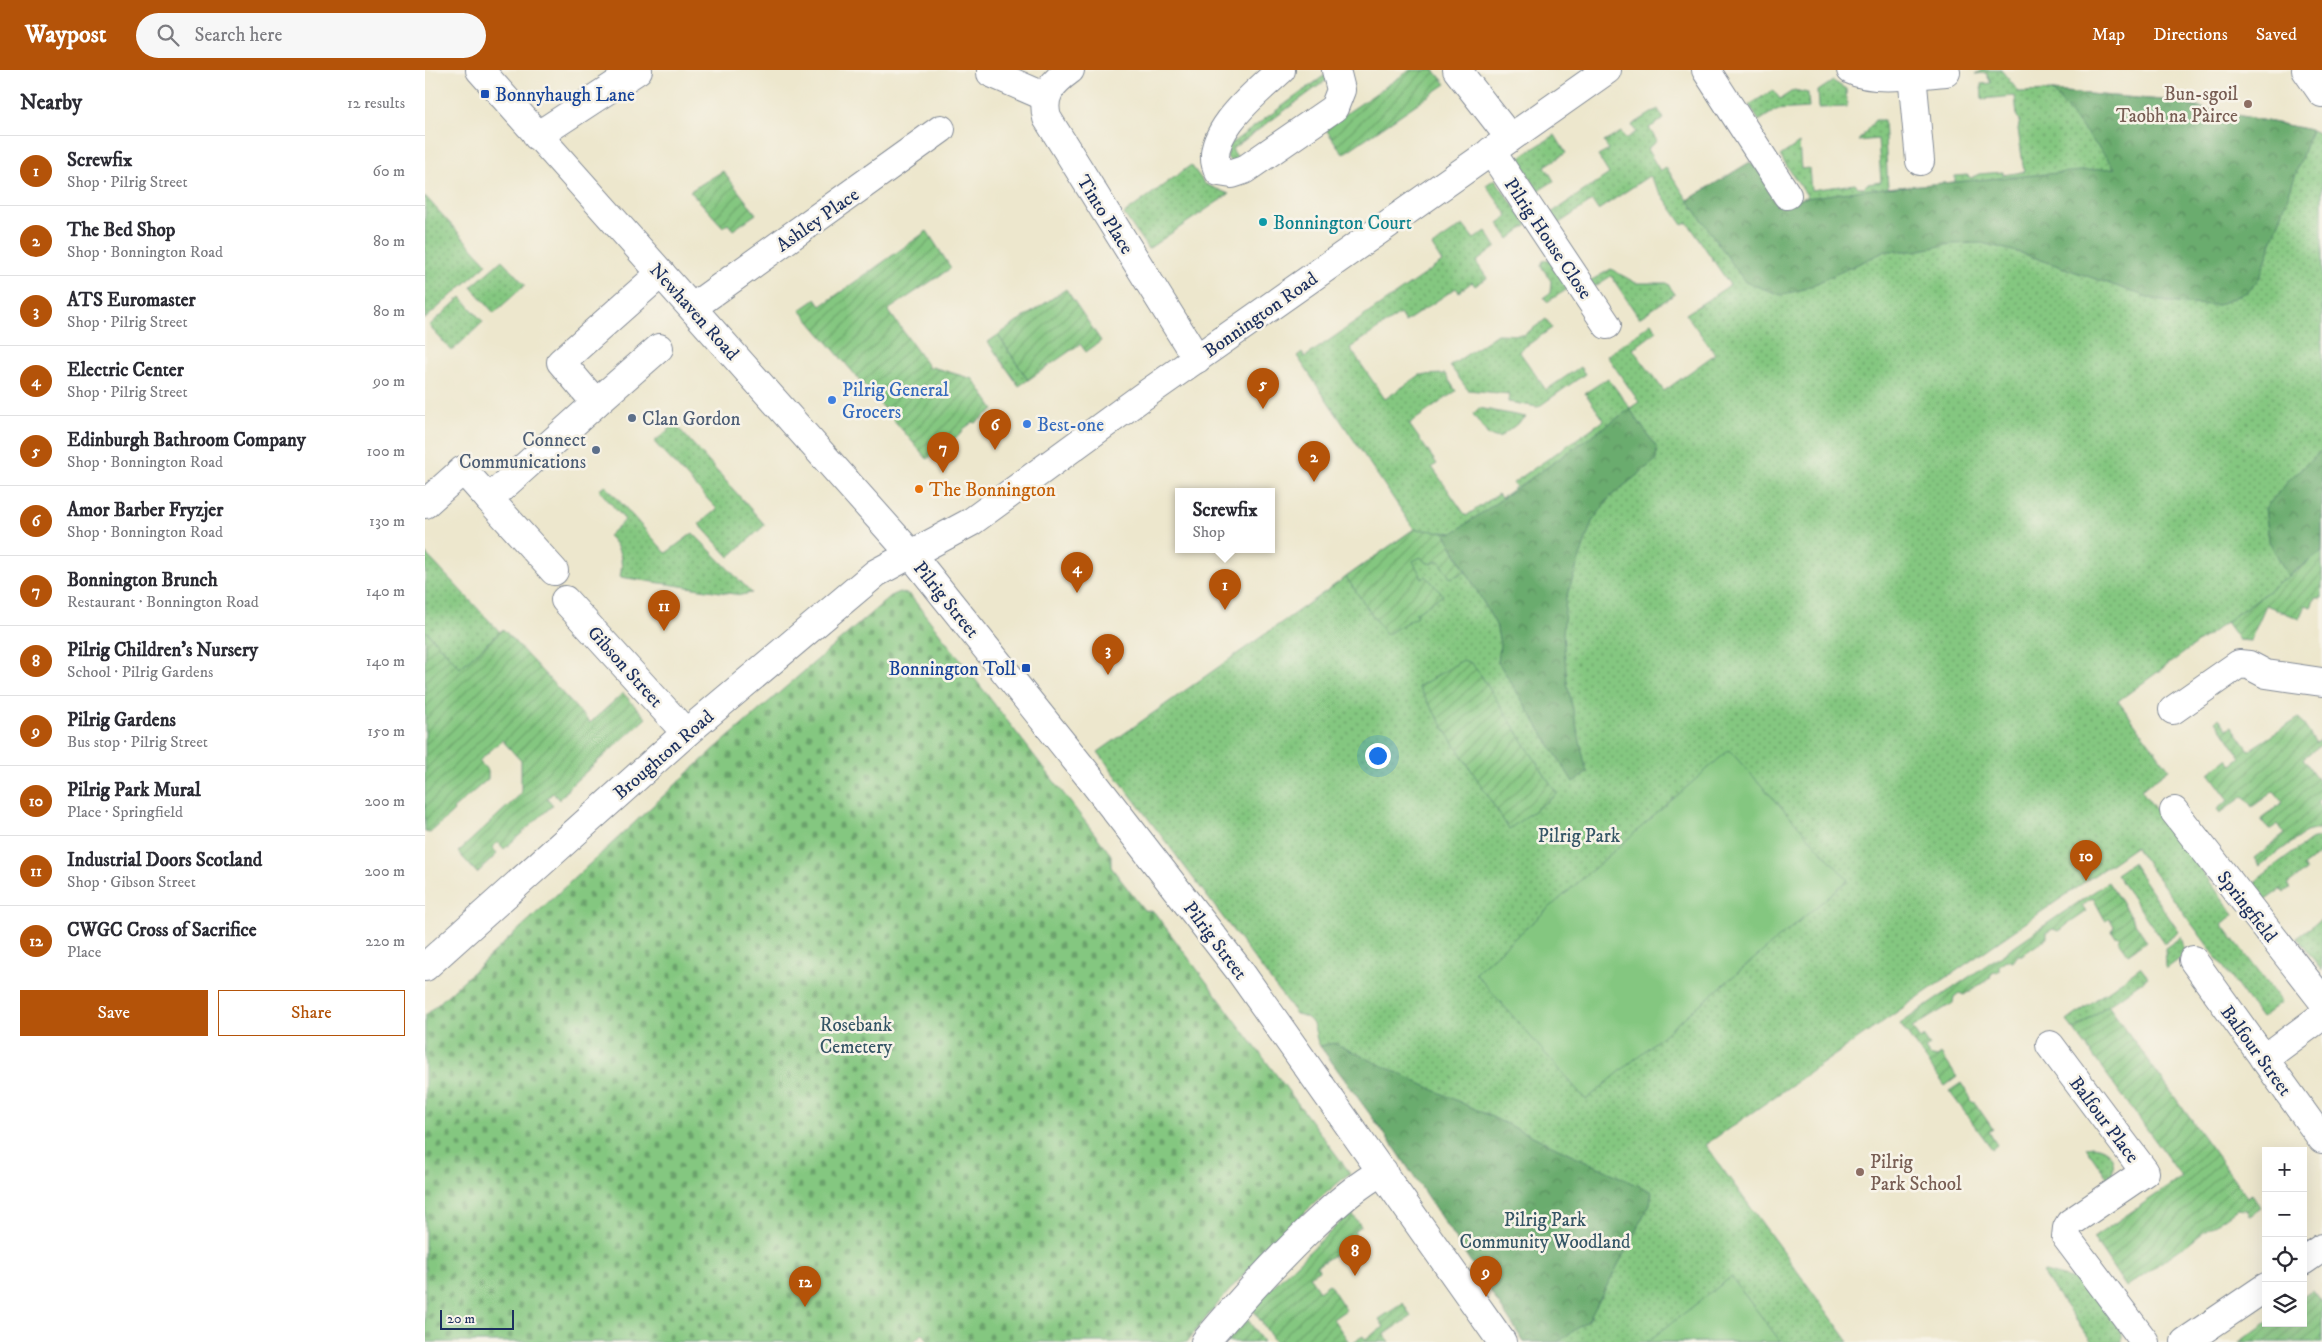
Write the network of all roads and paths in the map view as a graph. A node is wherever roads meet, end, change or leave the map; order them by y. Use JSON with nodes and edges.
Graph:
{"nodes":[{"id":1,"x":479,"y":70,"type":"edge"},
{"id":2,"x":638,"y":70,"type":"edge"},
{"id":3,"x":991,"y":70,"type":"edge"},
{"id":4,"x":1070,"y":70,"type":"edge"},
{"id":5,"x":1281,"y":70,"type":"edge"},
{"id":6,"x":1337,"y":70,"type":"edge"},
{"id":7,"x":1457,"y":70,"type":"edge"},
{"id":8,"x":1607,"y":70,"type":"edge"},
{"id":9,"x":1706,"y":70,"type":"edge"},
{"id":10,"x":1851,"y":70,"type":"edge"},
{"id":11,"x":2306,"y":70,"type":"edge"},
{"id":12,"x":1946,"y":72,"type":"dead end"},
{"id":13,"x":1913,"y":74,"type":"junction"},
{"id":14,"x":2322,"y":93,"type":"edge"},
{"id":15,"x":1046,"y":96,"type":"junction"},
{"id":16,"x":941,"y":129,"type":"dead end"},
{"id":17,"x":537,"y":136,"type":"junction"},
{"id":18,"x":1501,"y":144,"type":"junction"},
{"id":19,"x":1920,"y":161,"type":"dead end"},
{"id":20,"x":1787,"y":195,"type":"dead end"},
{"id":21,"x":661,"y":273,"type":"junction"},
{"id":22,"x":693,"y":307,"type":"junction"},
{"id":23,"x":1607,"y":325,"type":"dead end"},
{"id":24,"x":659,"y":348,"type":"dead end"},
{"id":25,"x":1197,"y":359,"type":"junction"},
{"id":26,"x":596,"y":403,"type":"junction"},
{"id":27,"x":489,"y":499,"type":"junction"},
{"id":28,"x":425,"y":504,"type":"edge"},
{"id":29,"x":910,"y":553,"type":"junction"},
{"id":30,"x":554,"y":571,"type":"dead end"},
{"id":31,"x":565,"y":600,"type":"dead end"},
{"id":32,"x":2322,"y":682,"type":"edge"},
{"id":33,"x":2173,"y":710,"type":"dead end"},
{"id":34,"x":686,"y":733,"type":"junction"},
{"id":35,"x":2174,"y":811,"type":"dead end"},
{"id":36,"x":2193,"y":960,"type":"dead end"},
{"id":37,"x":426,"y":965,"type":"edge"},
{"id":38,"x":2322,"y":1000,"type":"edge"},
{"id":39,"x":2322,"y":1016,"type":"edge"},
{"id":40,"x":2049,"y":1045,"type":"dead end"},
{"id":41,"x":2264,"y":1059,"type":"junction"},
{"id":42,"x":2322,"y":1139,"type":"edge"},
{"id":43,"x":1383,"y":1171,"type":"junction"},
{"id":44,"x":2322,"y":1248,"type":"edge"},
{"id":45,"x":2307,"y":1258,"type":"edge"},
{"id":46,"x":2262,"y":1290,"type":"edge"},
{"id":47,"x":1205,"y":1342,"type":"edge"},
{"id":48,"x":1502,"y":1342,"type":"edge"},
{"id":49,"x":2145,"y":1342,"type":"edge"},
{"id":50,"x":2185,"y":1342,"type":"edge"}],
"edges":[{"from":1,"to":17,"type":"street","name":"Newhaven Road"},
{"from":2,"to":17,"type":"street"},
{"from":3,"to":15,"type":"street"},
{"from":4,"to":15,"type":"street"},
{"from":5,"to":6,"type":"street"},
{"from":7,"to":18,"type":"street","name":"Pilrig House Close"},
{"from":8,"to":18,"type":"street","name":"Bonnington Road"},
{"from":9,"to":20,"type":"street"},
{"from":10,"to":13,"type":"street"},
{"from":11,"to":14,"type":"street"},
{"from":12,"to":13,"type":"street"},
{"from":13,"to":19,"type":"street"},
{"from":15,"to":25,"type":"street","name":"Tinto Place"},
{"from":16,"to":22,"type":"street","name":"Ashley Place"},
{"from":17,"to":21,"type":"street","name":"Newhaven Road"},
{"from":18,"to":23,"type":"street","name":"Pilrig House Close"},
{"from":18,"to":25,"type":"street","name":"Bonnington Road"},
{"from":21,"to":22,"type":"street","name":"Newhaven Road"},
{"from":21,"to":26,"type":"street"},
{"from":22,"to":29,"type":"street","name":"Newhaven Road"},
{"from":24,"to":26,"type":"street"},
{"from":25,"to":29,"type":"street","name":"Bonnington Road"},
{"from":26,"to":27,"type":"street"},
{"from":27,"to":28,"type":"street"},
{"from":27,"to":30,"type":"street"},
{"from":29,"to":34,"type":"street","name":"Broughton Road"},
{"from":29,"to":43,"type":"street","name":"Pilrig Street"},
{"from":31,"to":34,"type":"street","name":"Gibson Street"},
{"from":32,"to":33,"type":"street"},
{"from":34,"to":37,"type":"street","name":"Broughton Road"},
{"from":35,"to":38,"type":"street","name":"Springfield"},
{"from":36,"to":41,"type":"street","name":"Balfour Street"},
{"from":39,"to":41,"type":"street"},
{"from":40,"to":49,"type":"street","name":"Balfour Place"},
{"from":41,"to":42,"type":"street","name":"Balfour Street"},
{"from":43,"to":47,"type":"street"},
{"from":43,"to":48,"type":"street","name":"Pilrig Street"},
{"from":44,"to":45,"type":"street"},
{"from":46,"to":50,"type":"street"}]}
